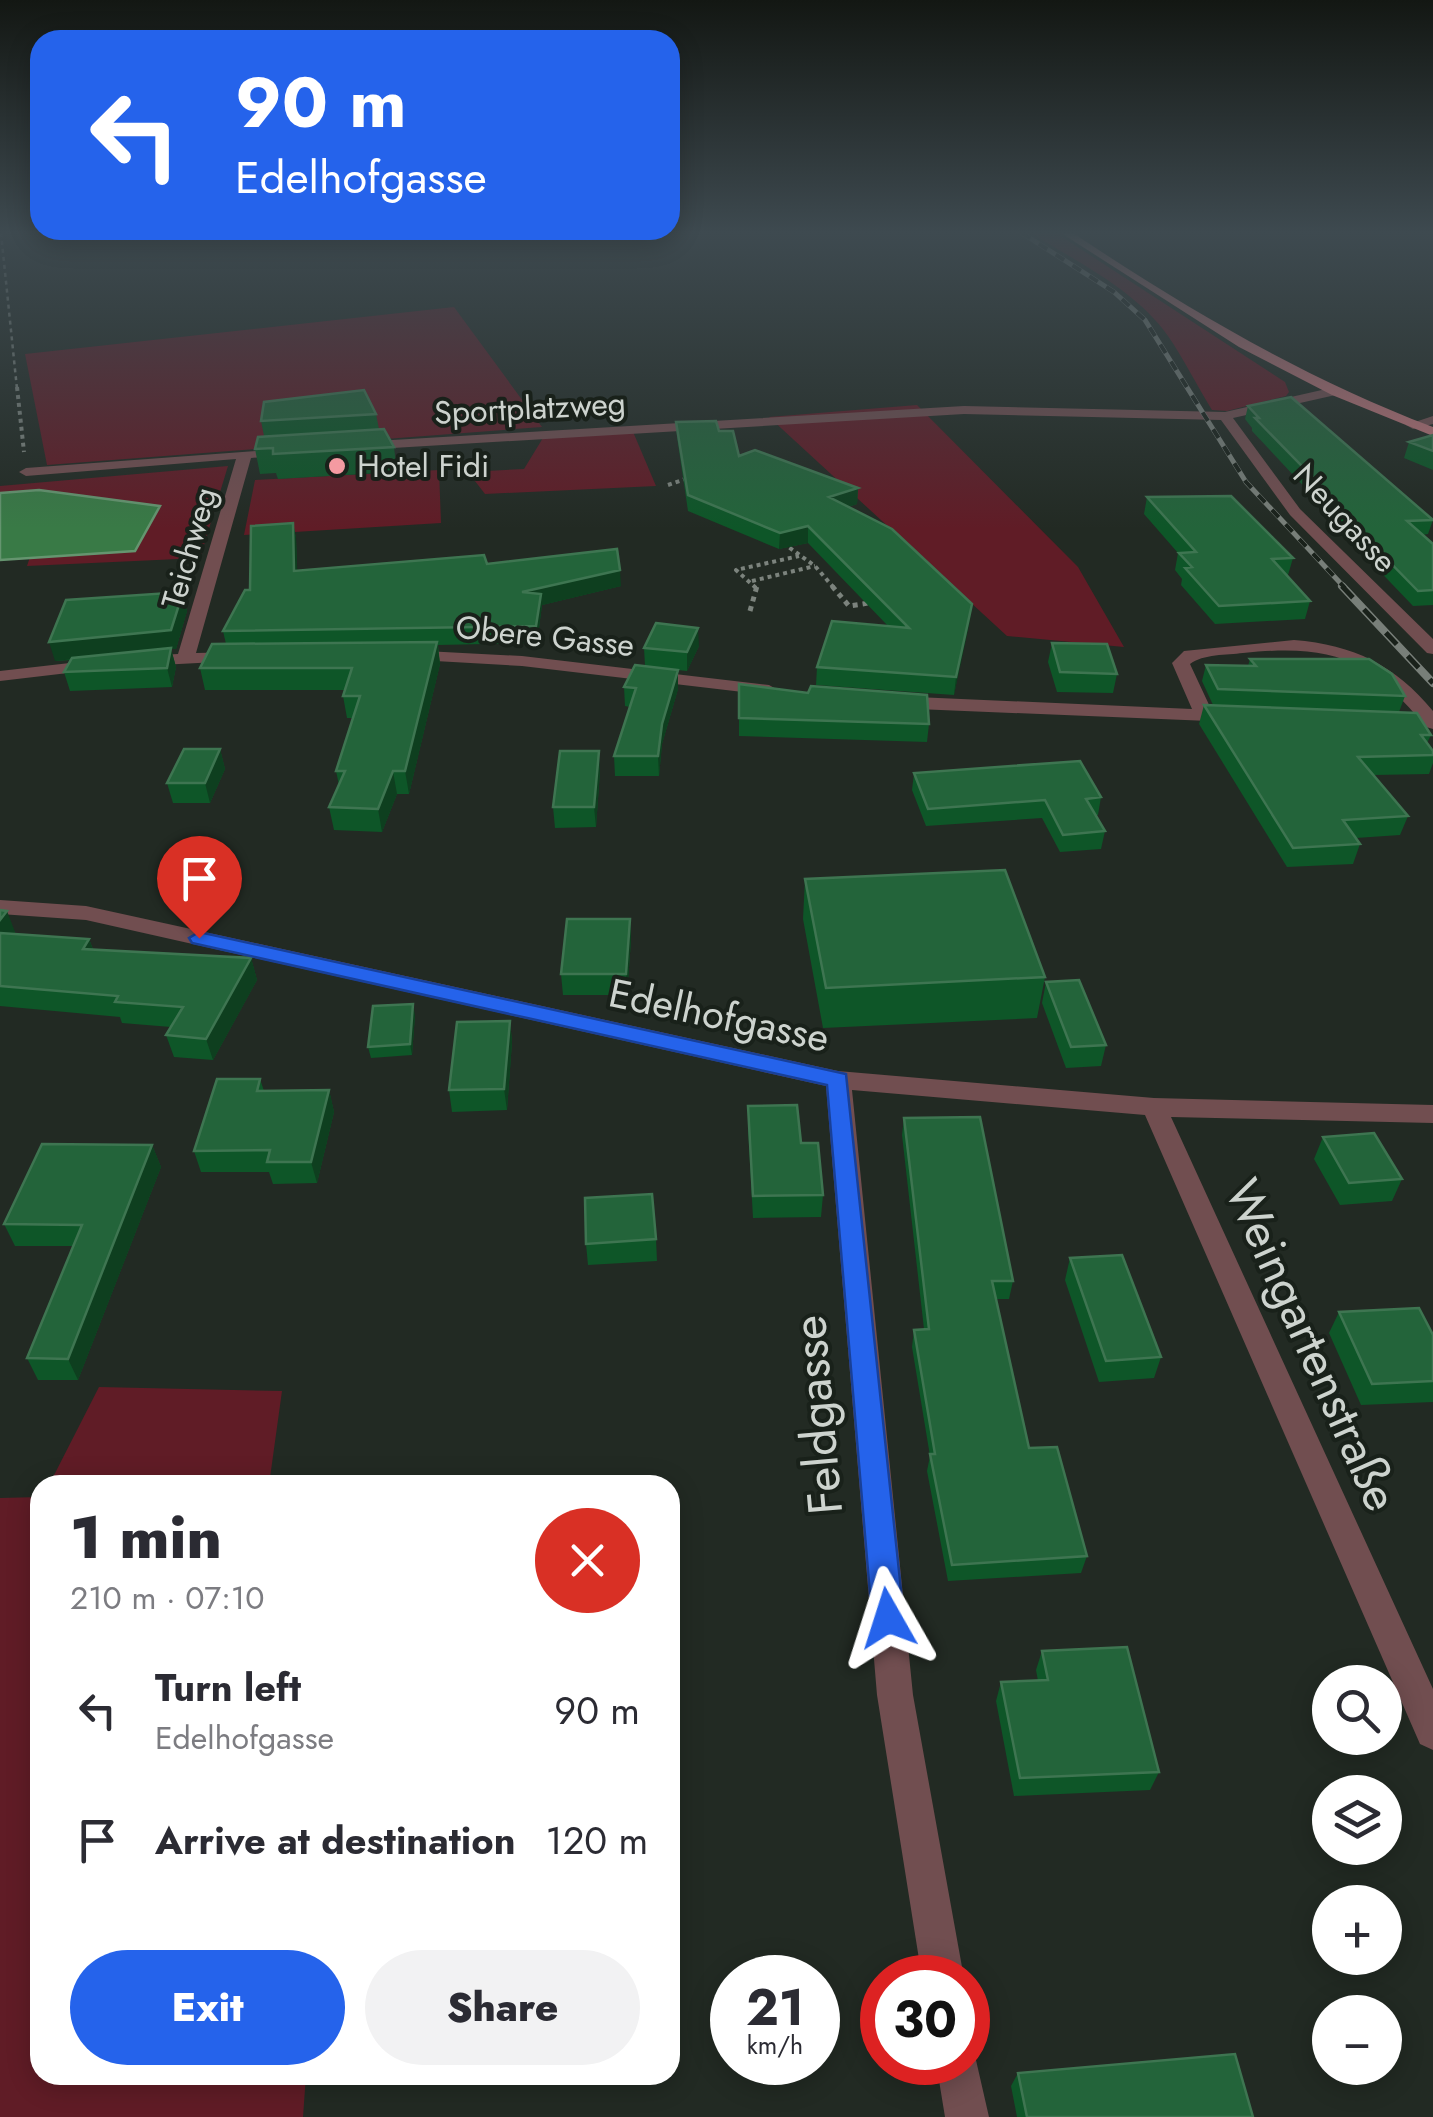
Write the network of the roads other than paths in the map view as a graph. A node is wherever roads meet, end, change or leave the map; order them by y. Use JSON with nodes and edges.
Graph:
{"nodes":[{"id":1,"x":1223,"y":332,"type":"edge"},
{"id":2,"x":1335,"y":390,"type":"junction"},
{"id":3,"x":1225,"y":416,"type":"junction"},
{"id":4,"x":1433,"y":420,"type":"edge"},
{"id":5,"x":1414,"y":425,"type":"junction"},
{"id":6,"x":1433,"y":432,"type":"edge"},
{"id":7,"x":338,"y":447,"type":"edge"},
{"id":8,"x":301,"y":450,"type":"edge"},
{"id":9,"x":245,"y":454,"type":"junction"},
{"id":10,"x":26,"y":472,"type":"road end"},
{"id":11,"x":1433,"y":649,"type":"edge"},
{"id":12,"x":382,"y":654,"type":"edge"},
{"id":13,"x":266,"y":656,"type":"edge"},
{"id":14,"x":186,"y":657,"type":"junction"},
{"id":15,"x":0,"y":676,"type":"edge"},
{"id":16,"x":793,"y":692,"type":"edge"},
{"id":17,"x":864,"y":700,"type":"edge"},
{"id":18,"x":1204,"y":715,"type":"junction"},
{"id":19,"x":1261,"y":717,"type":"edge"},
{"id":20,"x":1426,"y":723,"type":"edge"},
{"id":21,"x":0,"y":907,"type":"edge"},
{"id":22,"x":838,"y":1080,"type":"junction"},
{"id":23,"x":1154,"y":1107,"type":"junction"},
{"id":24,"x":1433,"y":1114,"type":"edge"},
{"id":25,"x":1433,"y":1731,"type":"edge"},
{"id":26,"x":939,"y":1955,"type":"edge"},
{"id":27,"x":962,"y":2085,"type":"edge"},
{"id":28,"x":967,"y":2117,"type":"edge"}],
"edges":[{"from":1,"to":2,"type":"main road"},
{"from":2,"to":3,"type":"street","name":"Sportplatzweg"},
{"from":2,"to":5,"type":"main road"},
{"from":3,"to":7,"type":"street","name":"Sportplatzweg"},
{"from":3,"to":11,"type":"street","name":"Neugasse"},
{"from":4,"to":5,"type":"street"},
{"from":5,"to":6,"type":"main road"},
{"from":8,"to":9,"type":"street"},
{"from":9,"to":10,"type":"street"},
{"from":9,"to":14,"type":"street","name":"Teichweg"},
{"from":12,"to":16,"type":"street","name":"Obere Gasse"},
{"from":13,"to":14,"type":"street"},
{"from":14,"to":15,"type":"street"},
{"from":17,"to":18,"type":"street"},
{"from":18,"to":19,"type":"street"},
{"from":18,"to":20,"type":"street"},
{"from":21,"to":22,"type":"street","name":"Edelhofgasse"},
{"from":22,"to":23,"type":"street","name":"Edelhofgasse"},
{"from":22,"to":26,"type":"street","name":"Feldgasse"},
{"from":23,"to":24,"type":"street","name":"Edelhofgasse"},
{"from":23,"to":25,"type":"street","name":"Weingartenstraße"},
{"from":27,"to":28,"type":"street"}]}
